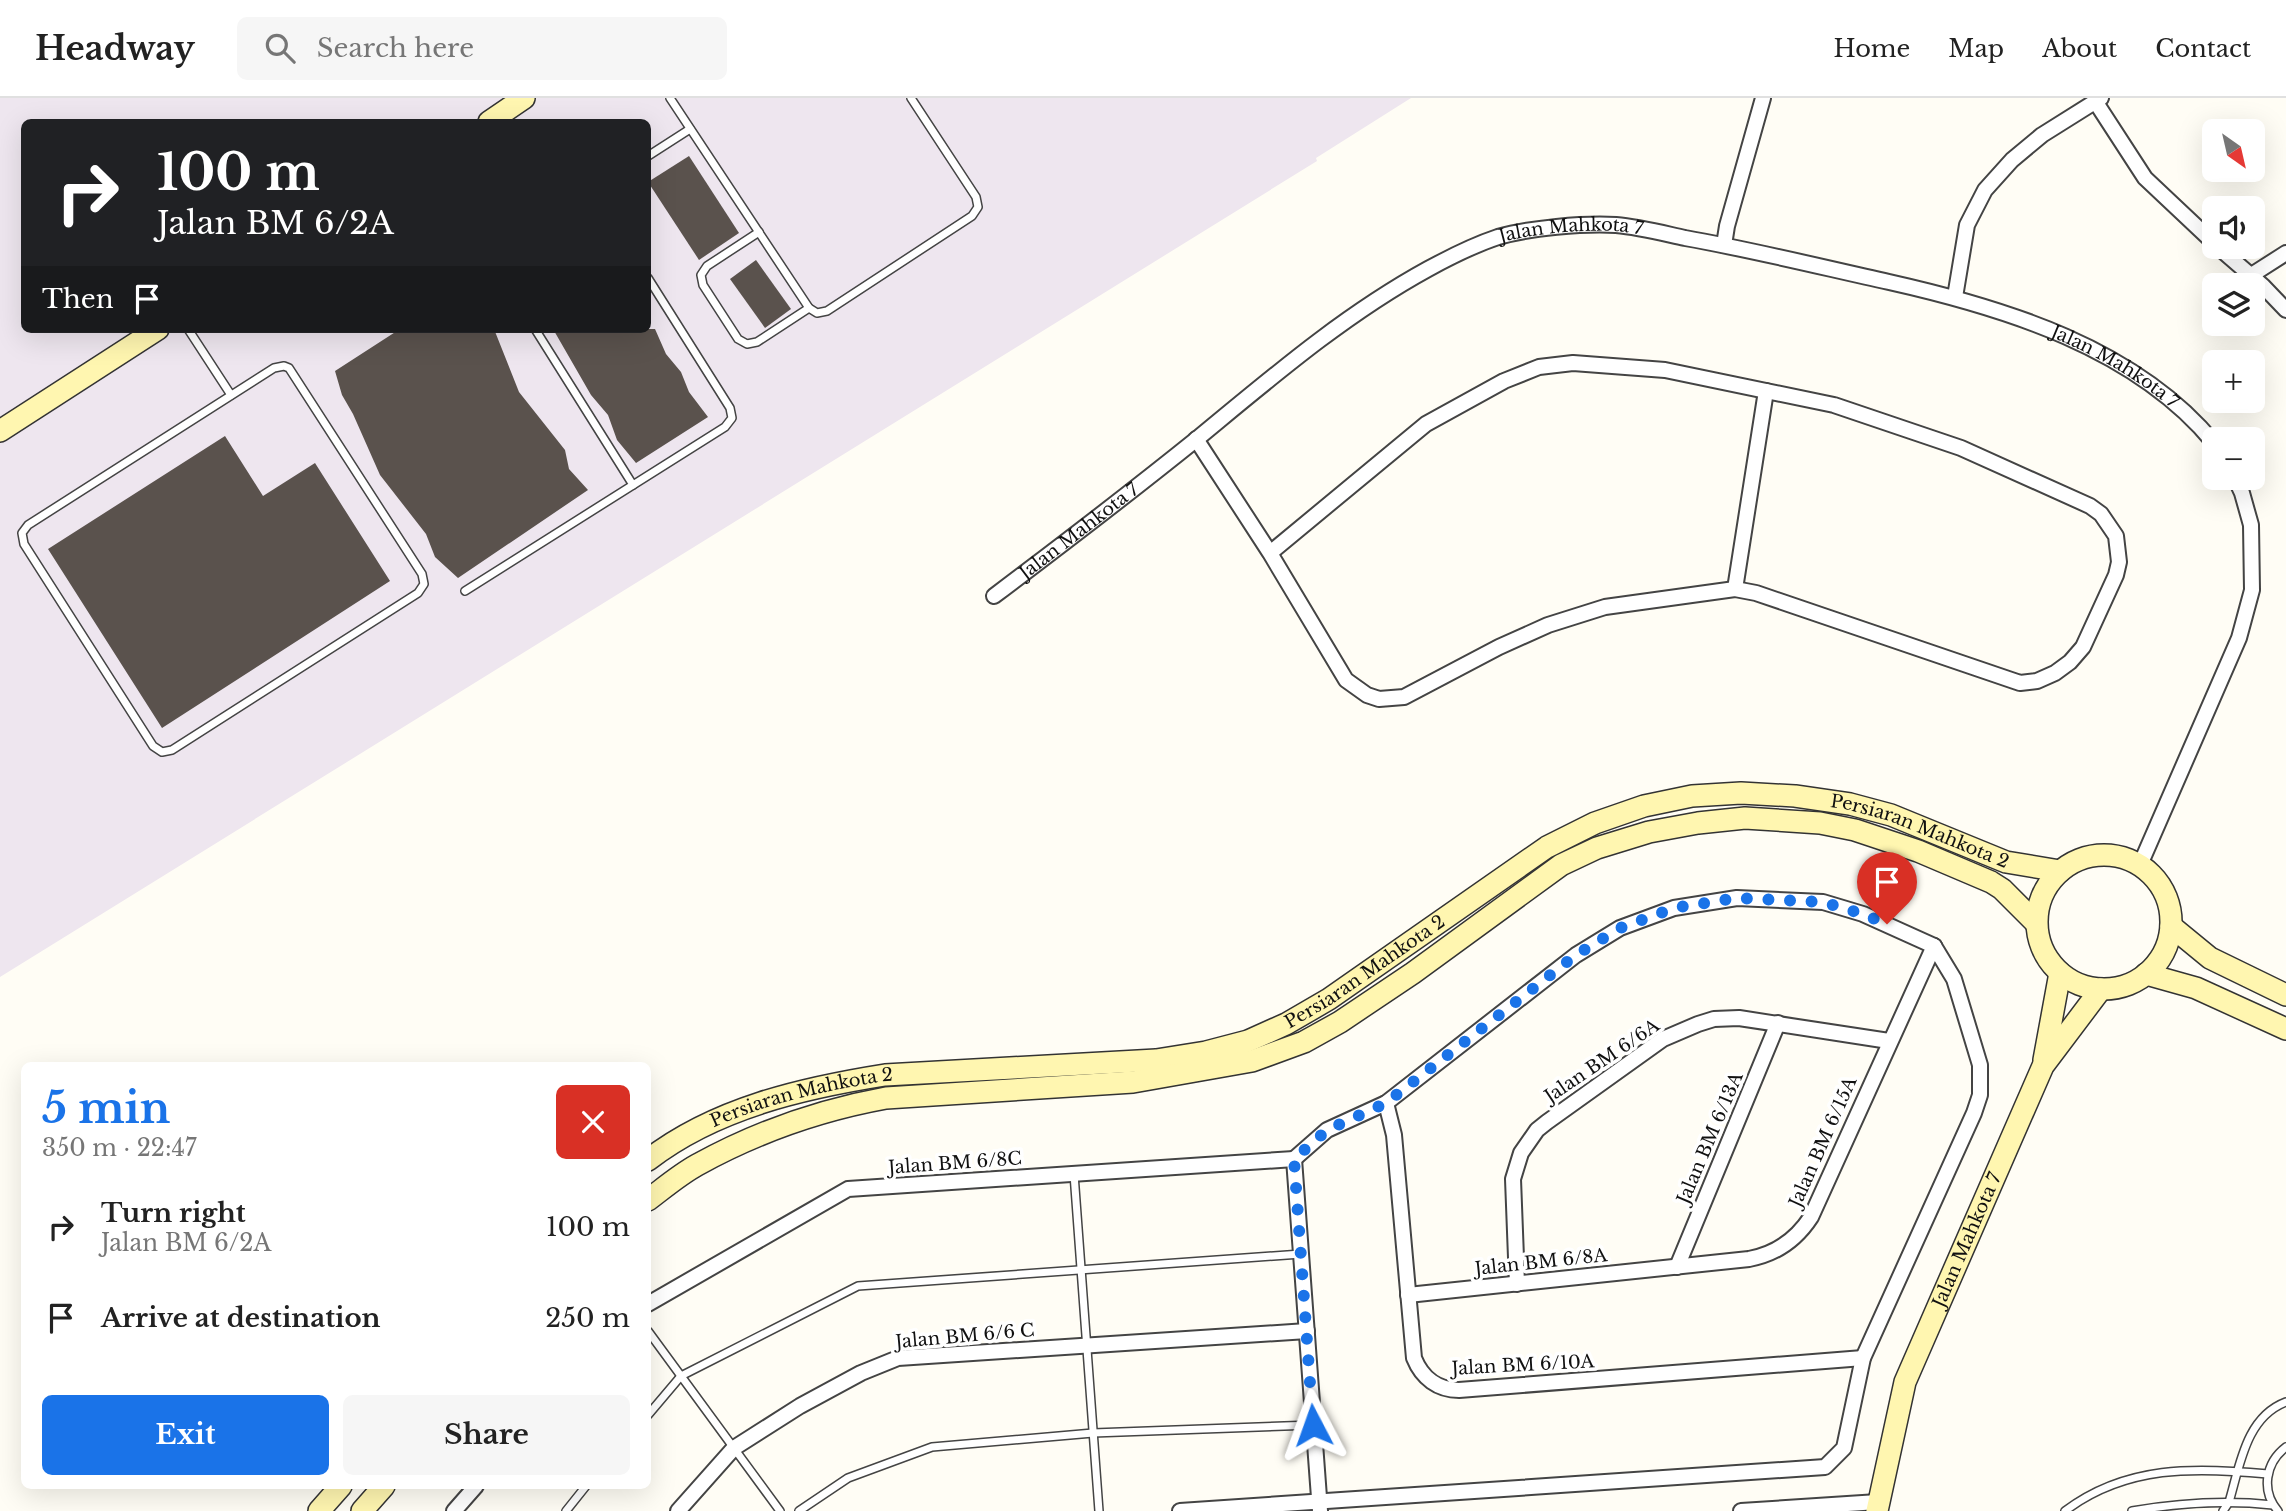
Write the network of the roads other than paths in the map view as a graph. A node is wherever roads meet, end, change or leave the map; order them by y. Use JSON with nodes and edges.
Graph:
{"nodes":[{"id":1,"x":524,"y":98,"type":"edge"},
{"id":2,"x":670,"y":98,"type":"edge"},
{"id":3,"x":911,"y":98,"type":"edge"},
{"id":4,"x":1763,"y":98,"type":"edge"},
{"id":5,"x":2098,"y":100,"type":"edge"},
{"id":6,"x":493,"y":119,"type":"edge"},
{"id":7,"x":690,"y":129,"type":"junction"},
{"id":8,"x":651,"y":154,"type":"edge"},
{"id":9,"x":758,"y":232,"type":"junction"},
{"id":10,"x":2202,"y":232,"type":"edge"},
{"id":11,"x":1724,"y":244,"type":"junction"},
{"id":12,"x":2286,"y":253,"type":"edge"},
{"id":13,"x":2231,"y":259,"type":"edge"},
{"id":14,"x":2247,"y":273,"type":"edge"},
{"id":15,"x":2255,"y":273,"type":"edge"},
{"id":16,"x":651,"y":283,"type":"edge"},
{"id":17,"x":2265,"y":290,"type":"edge"},
{"id":18,"x":1955,"y":297,"type":"junction"},
{"id":19,"x":809,"y":308,"type":"junction"},
{"id":20,"x":2286,"y":310,"type":"edge"},
{"id":21,"x":152,"y":333,"type":"edge"},
{"id":22,"x":191,"y":333,"type":"edge"},
{"id":23,"x":540,"y":333,"type":"edge"},
{"id":24,"x":1766,"y":391,"type":"junction"},
{"id":25,"x":231,"y":395,"type":"junction"},
{"id":26,"x":2202,"y":429,"type":"edge"},
{"id":27,"x":0,"y":431,"type":"edge"},
{"id":28,"x":1196,"y":439,"type":"junction"},
{"id":29,"x":633,"y":485,"type":"junction"},
{"id":30,"x":2241,"y":490,"type":"edge"},
{"id":31,"x":1270,"y":553,"type":"junction"},
{"id":32,"x":1735,"y":589,"type":"junction"},
{"id":33,"x":465,"y":591,"type":"dead end"},
{"id":34,"x":994,"y":596,"type":"dead end"},
{"id":35,"x":2140,"y":866,"type":"junction"},
{"id":36,"x":2060,"y":871,"type":"junction"},
{"id":37,"x":2036,"y":923,"type":"junction"},
{"id":38,"x":2171,"y":926,"type":"junction"},
{"id":39,"x":1934,"y":946,"type":"junction"},
{"id":40,"x":2060,"y":973,"type":"junction"},
{"id":41,"x":2146,"y":974,"type":"junction"},
{"id":42,"x":2101,"y":989,"type":"junction"},
{"id":43,"x":2286,"y":995,"type":"edge"},
{"id":44,"x":1778,"y":1023,"type":"junction"},
{"id":45,"x":2286,"y":1029,"type":"edge"},
{"id":46,"x":1889,"y":1041,"type":"junction"},
{"id":47,"x":2043,"y":1066,"type":"junction"},
{"id":48,"x":885,"y":1075,"type":"junction"},
{"id":49,"x":886,"y":1098,"type":"junction"},
{"id":50,"x":1386,"y":1103,"type":"junction"},
{"id":51,"x":651,"y":1158,"type":"edge"},
{"id":52,"x":1294,"y":1159,"type":"junction"},
{"id":53,"x":1074,"y":1174,"type":"junction"},
{"id":54,"x":651,"y":1198,"type":"edge"},
{"id":55,"x":1301,"y":1254,"type":"junction"},
{"id":56,"x":1677,"y":1267,"type":"junction"},
{"id":57,"x":1081,"y":1269,"type":"junction"},
{"id":58,"x":1517,"y":1284,"type":"junction"},
{"id":59,"x":1408,"y":1295,"type":"junction"},
{"id":60,"x":651,"y":1302,"type":"edge"},
{"id":61,"x":1307,"y":1331,"type":"junction"},
{"id":62,"x":651,"y":1335,"type":"edge"},
{"id":63,"x":1087,"y":1346,"type":"junction"},
{"id":64,"x":1863,"y":1359,"type":"junction"},
{"id":65,"x":681,"y":1376,"type":"junction"},
{"id":66,"x":2286,"y":1402,"type":"edge"},
{"id":67,"x":651,"y":1411,"type":"edge"},
{"id":68,"x":1313,"y":1425,"type":"junction"},
{"id":69,"x":1093,"y":1433,"type":"junction"},
{"id":70,"x":2286,"y":1447,"type":"edge"},
{"id":71,"x":734,"y":1448,"type":"junction"},
{"id":72,"x":2238,"y":1471,"type":"junction"},
{"id":73,"x":2268,"y":1474,"type":"junction"},
{"id":74,"x":338,"y":1489,"type":"edge"},
{"id":75,"x":381,"y":1489,"type":"edge"},
{"id":76,"x":474,"y":1489,"type":"edge"},
{"id":77,"x":584,"y":1489,"type":"edge"},
{"id":78,"x":2229,"y":1502,"type":"junction"},
{"id":79,"x":1319,"y":1506,"type":"edge"},
{"id":80,"x":1877,"y":1506,"type":"edge"},
{"id":81,"x":2276,"y":1508,"type":"edge"},
{"id":82,"x":319,"y":1511,"type":"edge"},
{"id":83,"x":362,"y":1511,"type":"edge"},
{"id":84,"x":454,"y":1511,"type":"edge"},
{"id":85,"x":566,"y":1511,"type":"edge"},
{"id":86,"x":678,"y":1511,"type":"edge"},
{"id":87,"x":780,"y":1511,"type":"edge"},
{"id":88,"x":799,"y":1511,"type":"edge"},
{"id":89,"x":1099,"y":1511,"type":"edge"},
{"id":90,"x":1180,"y":1511,"type":"edge"},
{"id":91,"x":1741,"y":1511,"type":"edge"},
{"id":92,"x":2065,"y":1511,"type":"edge"},
{"id":93,"x":2132,"y":1511,"type":"edge"},
{"id":94,"x":2223,"y":1511,"type":"edge"}],
"edges":[{"from":1,"to":6,"type":"main road"},
{"from":2,"to":7,"type":"lane"},
{"from":3,"to":19,"type":"lane"},
{"from":4,"to":11,"type":"street"},
{"from":5,"to":10,"type":"street"},
{"from":5,"to":18,"type":"street"},
{"from":7,"to":8,"type":"lane"},
{"from":7,"to":9,"type":"lane"},
{"from":9,"to":19,"type":"lane"},
{"from":9,"to":19,"type":"lane"},
{"from":11,"to":18,"type":"street","name":"Jalan Mahkota 7"},
{"from":11,"to":28,"type":"street","name":"Jalan Mahkota 7"},
{"from":12,"to":15,"type":"street"},
{"from":13,"to":14,"type":"street"},
{"from":16,"to":29,"type":"lane"},
{"from":17,"to":20,"type":"street"},
{"from":18,"to":26,"type":"street","name":"Jalan Mahkota 7"},
{"from":21,"to":27,"type":"main road"},
{"from":22,"to":25,"type":"lane"},
{"from":23,"to":29,"type":"lane"},
{"from":24,"to":31,"type":"street"},
{"from":24,"to":32,"type":"street"},
{"from":24,"to":32,"type":"street"},
{"from":25,"to":25,"type":"lane"},
{"from":28,"to":31,"type":"street"},
{"from":28,"to":34,"type":"street","name":"Jalan Mahkota 7"},
{"from":29,"to":33,"type":"lane"},
{"from":30,"to":35,"type":"street"},
{"from":31,"to":32,"type":"street"},
{"from":35,"to":36,"type":"main road"},
{"from":35,"to":38,"type":"main road"},
{"from":36,"to":37,"type":"main road"},
{"from":36,"to":48,"type":"main road","name":"Persiaran Mahkota 2"},
{"from":37,"to":40,"type":"main road"},
{"from":37,"to":49,"type":"main road","name":"Persiaran Mahkota 2"},
{"from":38,"to":41,"type":"main road"},
{"from":38,"to":43,"type":"main road"},
{"from":39,"to":46,"type":"street","name":"Jalan BM 6/15A"},
{"from":39,"to":50,"type":"street"},
{"from":39,"to":64,"type":"street"},
{"from":40,"to":42,"type":"main road"},
{"from":40,"to":47,"type":"main road"},
{"from":41,"to":42,"type":"main road"},
{"from":41,"to":45,"type":"main road"},
{"from":42,"to":47,"type":"main road","name":"Jalan Mahkota 7"},
{"from":44,"to":46,"type":"street","name":"Jalan BM 6/6A"},
{"from":44,"to":56,"type":"street","name":"Jalan BM 6/13A"},
{"from":44,"to":58,"type":"street","name":"Jalan BM 6/6A"},
{"from":46,"to":56,"type":"street","name":"Jalan BM 6/15A"},
{"from":47,"to":80,"type":"main road","name":"Jalan Mahkota 7"},
{"from":48,"to":49,"type":"main road"},
{"from":48,"to":51,"type":"main road","name":"Persiaran Mahkota 2"},
{"from":49,"to":54,"type":"main road","name":"Persiaran Mahkota 2"},
{"from":50,"to":52,"type":"street"},
{"from":50,"to":59,"type":"street","name":"Jalan BM 6/10A"},
{"from":52,"to":53,"type":"street","name":"Jalan BM 6/8C"},
{"from":52,"to":55,"type":"street"},
{"from":53,"to":57,"type":"lane"},
{"from":53,"to":60,"type":"street","name":"Jalan BM 6/8C"},
{"from":55,"to":57,"type":"lane"},
{"from":55,"to":61,"type":"street"},
{"from":56,"to":58,"type":"street","name":"Jalan BM 6/8A"},
{"from":57,"to":63,"type":"lane"},
{"from":57,"to":65,"type":"lane"},
{"from":58,"to":59,"type":"street","name":"Jalan BM 6/8A"},
{"from":59,"to":64,"type":"street","name":"Jalan BM 6/10A"},
{"from":61,"to":63,"type":"street","name":"Jalan BM 6/6 C"},
{"from":61,"to":68,"type":"street"},
{"from":62,"to":65,"type":"lane"},
{"from":63,"to":69,"type":"lane"},
{"from":63,"to":71,"type":"street","name":"Jalan BM 6/6 C"},
{"from":64,"to":79,"type":"street"},
{"from":65,"to":67,"type":"lane"},
{"from":65,"to":71,"type":"lane"},
{"from":66,"to":72,"type":"lane"},
{"from":68,"to":69,"type":"lane"},
{"from":68,"to":79,"type":"street"},
{"from":69,"to":88,"type":"lane"},
{"from":69,"to":89,"type":"lane"},
{"from":70,"to":73,"type":"lane"},
{"from":71,"to":86,"type":"street","name":"Jalan BM 6/6 C"},
{"from":71,"to":87,"type":"lane"},
{"from":72,"to":73,"type":"lane"},
{"from":72,"to":78,"type":"lane"},
{"from":72,"to":92,"type":"lane"},
{"from":73,"to":81,"type":"lane"},
{"from":74,"to":82,"type":"main road"},
{"from":75,"to":83,"type":"main road"},
{"from":76,"to":84,"type":"street"},
{"from":77,"to":85,"type":"lane"},
{"from":78,"to":81,"type":"lane"},
{"from":78,"to":93,"type":"lane"},
{"from":78,"to":94,"type":"lane"},
{"from":79,"to":90,"type":"street"},
{"from":80,"to":91,"type":"street"}]}
